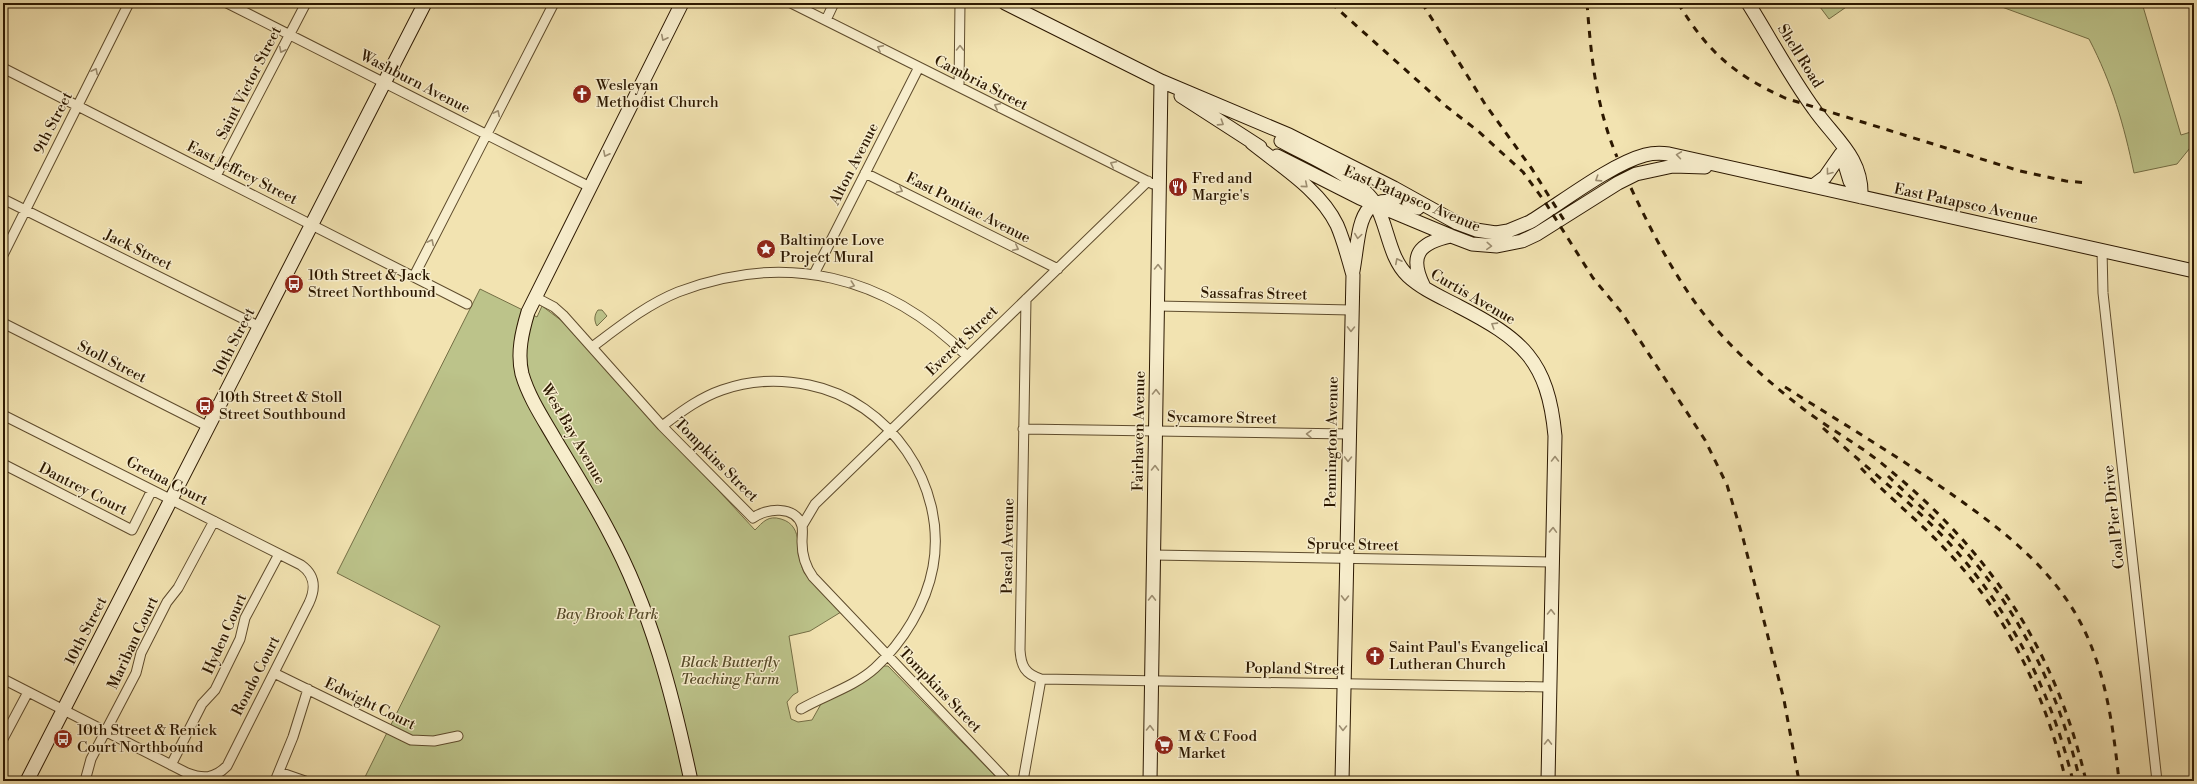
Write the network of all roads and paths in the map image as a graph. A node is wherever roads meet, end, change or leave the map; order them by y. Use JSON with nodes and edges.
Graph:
{"nodes":[{"id":1,"x":129,"y":3,"type":"edge"},
{"id":2,"x":227,"y":3,"type":"edge"},
{"id":3,"x":306,"y":3,"type":"edge"},
{"id":4,"x":425,"y":3,"type":"edge"},
{"id":5,"x":554,"y":3,"type":"edge"},
{"id":6,"x":682,"y":3,"type":"edge"},
{"id":7,"x":791,"y":3,"type":"edge"},
{"id":8,"x":834,"y":3,"type":"edge"},
{"id":9,"x":960,"y":3,"type":"edge"},
{"id":10,"x":1005,"y":3,"type":"edge"},
{"id":11,"x":1748,"y":3,"type":"edge"},
{"id":12,"x":826,"y":20,"type":"junction"},
{"id":13,"x":290,"y":35,"type":"junction"},
{"id":14,"x":919,"y":67,"type":"junction"},
{"id":15,"x":3,"y":68,"type":"edge"},
{"id":16,"x":1161,"y":82,"type":"junction"},
{"id":17,"x":384,"y":83,"type":"junction"},
{"id":18,"x":959,"y":87,"type":"junction"},
{"id":19,"x":1211,"y":102,"type":"junction"},
{"id":20,"x":78,"y":106,"type":"junction"},
{"id":21,"x":1827,"y":125,"type":"junction"},
{"id":22,"x":486,"y":134,"type":"junction"},
{"id":23,"x":1252,"y":143,"type":"junction"},
{"id":24,"x":1841,"y":154,"type":"junction"},
{"id":25,"x":1730,"y":168,"type":"junction"},
{"id":26,"x":865,"y":172,"type":"junction"},
{"id":27,"x":216,"y":176,"type":"junction"},
{"id":28,"x":1153,"y":184,"type":"junction"},
{"id":29,"x":1813,"y":186,"type":"junction"},
{"id":30,"x":590,"y":187,"type":"junction"},
{"id":31,"x":1857,"y":197,"type":"junction"},
{"id":32,"x":3,"y":199,"type":"edge"},
{"id":33,"x":1375,"y":203,"type":"junction"},
{"id":34,"x":25,"y":210,"type":"junction"},
{"id":35,"x":1457,"y":223,"type":"junction"},
{"id":36,"x":312,"y":225,"type":"junction"},
{"id":37,"x":1451,"y":236,"type":"junction"},
{"id":38,"x":2102,"y":250,"type":"junction"},
{"id":39,"x":3,"y":255,"type":"edge"},
{"id":40,"x":1058,"y":269,"type":"junction"},
{"id":41,"x":2194,"y":270,"type":"edge"},
{"id":42,"x":814,"y":274,"type":"junction"},
{"id":43,"x":1353,"y":275,"type":"junction"},
{"id":44,"x":414,"y":276,"type":"junction"},
{"id":45,"x":1425,"y":289,"type":"junction"},
{"id":46,"x":535,"y":297,"type":"junction"},
{"id":47,"x":1026,"y":299,"type":"junction"},
{"id":48,"x":467,"y":304,"type":"dead end"},
{"id":49,"x":1157,"y":306,"type":"junction"},
{"id":50,"x":1351,"y":310,"type":"junction"},
{"id":51,"x":3,"y":323,"type":"edge"},
{"id":52,"x":260,"y":326,"type":"junction"},
{"id":53,"x":592,"y":348,"type":"junction"},
{"id":54,"x":967,"y":356,"type":"junction"},
{"id":55,"x":3,"y":415,"type":"edge"},
{"id":56,"x":662,"y":426,"type":"junction"},
{"id":57,"x":209,"y":427,"type":"junction"},
{"id":58,"x":890,"y":430,"type":"junction"},
{"id":59,"x":1024,"y":430,"type":"junction"},
{"id":60,"x":1155,"y":431,"type":"junction"},
{"id":61,"x":1348,"y":434,"type":"junction"},
{"id":62,"x":3,"y":464,"type":"edge"},
{"id":63,"x":152,"y":490,"type":"junction"},
{"id":64,"x":172,"y":500,"type":"junction"},
{"id":65,"x":214,"y":521,"type":"junction"},
{"id":66,"x":802,"y":526,"type":"junction"},
{"id":67,"x":279,"y":554,"type":"junction"},
{"id":68,"x":1153,"y":555,"type":"junction"},
{"id":69,"x":1346,"y":559,"type":"junction"},
{"id":70,"x":1551,"y":562,"type":"junction"},
{"id":71,"x":313,"y":578,"type":"joint"},
{"id":72,"x":887,"y":655,"type":"junction"},
{"id":73,"x":274,"y":673,"type":"junction"},
{"id":74,"x":3,"y":679,"type":"edge"},
{"id":75,"x":1041,"y":680,"type":"junction"},
{"id":76,"x":1151,"y":681,"type":"junction"},
{"id":77,"x":1344,"y":684,"type":"junction"},
{"id":78,"x":1549,"y":686,"type":"junction"},
{"id":79,"x":308,"y":689,"type":"junction"},
{"id":80,"x":28,"y":692,"type":"junction"},
{"id":81,"x":801,"y":708,"type":"dead end"},
{"id":82,"x":64,"y":710,"type":"junction"},
{"id":83,"x":105,"y":732,"type":"junction"},
{"id":84,"x":458,"y":736,"type":"dead end"},
{"id":85,"x":3,"y":740,"type":"edge"},
{"id":86,"x":171,"y":765,"type":"junction"},
{"id":87,"x":280,"y":772,"type":"junction"},
{"id":88,"x":28,"y":781,"type":"edge"},
{"id":89,"x":85,"y":781,"type":"edge"},
{"id":90,"x":275,"y":781,"type":"edge"},
{"id":91,"x":305,"y":781,"type":"edge"},
{"id":92,"x":691,"y":781,"type":"edge"},
{"id":93,"x":1007,"y":781,"type":"edge"},
{"id":94,"x":1022,"y":781,"type":"edge"},
{"id":95,"x":1150,"y":781,"type":"edge"},
{"id":96,"x":1342,"y":781,"type":"edge"},
{"id":97,"x":1548,"y":781,"type":"edge"},
{"id":98,"x":2157,"y":781,"type":"edge"}],
"edges":[{"from":20,"to":1,"type":"street","name":"9th Street","one_way":true},
{"from":2,"to":13,"type":"street","name":"Washburn Avenue"},
{"from":3,"to":13,"type":"street","name":"Saint Victor Street"},
{"from":4,"to":17,"type":"main road","name":"10th Street"},
{"from":22,"to":5,"type":"street","one_way":true},
{"from":6,"to":30,"type":"main road","name":"West Bay Avenue","one_way":true},
{"from":7,"to":12,"type":"street","name":"Cambria Street"},
{"from":8,"to":12,"type":"street"},
{"from":18,"to":9,"type":"street","one_way":true},
{"from":10,"to":16,"type":"main road","name":"East Patapsco Avenue"},
{"from":11,"to":21,"type":"main road","name":"Shell Road"},
{"from":14,"to":12,"type":"street","name":"Cambria Street","one_way":true},
{"from":13,"to":17,"type":"street","name":"Washburn Avenue"},
{"from":13,"to":27,"type":"street","name":"Saint Victor Street","one_way":true},
{"from":14,"to":18,"type":"street","name":"Cambria Street"},
{"from":14,"to":26,"type":"street","name":"Alton Avenue"},
{"from":15,"to":20,"type":"street","name":"East Jeffrey Street"},
{"from":16,"to":19,"type":"main road","name":"East Patapsco Avenue"},
{"from":16,"to":23,"type":"main road","name":"East Patapsco Avenue","one_way":true},
{"from":16,"to":28,"type":"main road","name":"Fairhaven Avenue"},
{"from":17,"to":22,"type":"street","name":"Washburn Avenue"},
{"from":17,"to":36,"type":"main road","name":"10th Street"},
{"from":28,"to":18,"type":"street","name":"Cambria Street","one_way":true},
{"from":19,"to":33,"type":"main road","name":"Curtis Avenue"},
{"from":19,"to":35,"type":"main road","name":"East Patapsco Avenue"},
{"from":20,"to":27,"type":"street","name":"East Jeffrey Street"},
{"from":20,"to":34,"type":"street","name":"9th Street"},
{"from":21,"to":24,"type":"main road","name":"Shell Road"},
{"from":21,"to":31,"type":"main road","name":"Shell Road"},
{"from":22,"to":30,"type":"street","name":"Washburn Avenue"},
{"from":44,"to":22,"type":"street","one_way":true},
{"from":23,"to":33,"type":"main road","name":"East Patapsco Avenue"},
{"from":23,"to":43,"type":"main road","name":"Pennington Avenue","one_way":true},
{"from":24,"to":29,"type":"main road","one_way":true},
{"from":24,"to":31,"type":"main road","name":"Shell Road"},
{"from":25,"to":29,"type":"main road","name":"East Patapsco Avenue"},
{"from":25,"to":35,"type":"main road","name":"East Patapsco Avenue","one_way":true},
{"from":37,"to":25,"type":"main road","name":"East Patapsco Avenue","one_way":true},
{"from":26,"to":40,"type":"street","name":"East Pontiac Avenue","one_way":true},
{"from":26,"to":42,"type":"street","name":"Alton Avenue"},
{"from":27,"to":36,"type":"street","name":"East Jeffrey Street"},
{"from":28,"to":40,"type":"street","name":"Everett Street"},
{"from":49,"to":28,"type":"main road","name":"Fairhaven Avenue","one_way":true},
{"from":29,"to":31,"type":"main road","name":"East Patapsco Avenue"},
{"from":30,"to":46,"type":"main road","name":"West Bay Avenue"},
{"from":31,"to":38,"type":"main road","name":"East Patapsco Avenue"},
{"from":32,"to":34,"type":"street","name":"Jack Street"},
{"from":33,"to":35,"type":"main road"},
{"from":33,"to":37,"type":"main road","name":"East Patapsco Avenue"},
{"from":33,"to":43,"type":"main road","one_way":true},
{"from":45,"to":33,"type":"main road","name":"Curtis Avenue","one_way":true},
{"from":34,"to":39,"type":"street","name":"9th Street"},
{"from":34,"to":52,"type":"street","name":"Jack Street"},
{"from":36,"to":44,"type":"street","name":"East Jeffrey Street"},
{"from":36,"to":52,"type":"main road","name":"10th Street"},
{"from":37,"to":45,"type":"main road"},
{"from":38,"to":41,"type":"main road","name":"East Patapsco Avenue"},
{"from":38,"to":98,"type":"street","name":"Coal Pier Drive"},
{"from":40,"to":47,"type":"street","name":"Everett Street"},
{"from":42,"to":53,"type":"street"},
{"from":42,"to":54,"type":"street","one_way":true},
{"from":43,"to":50,"type":"main road","name":"Pennington Avenue"},
{"from":44,"to":48,"type":"street","name":"East Jeffrey Street"},
{"from":70,"to":45,"type":"main road","name":"Curtis Avenue","one_way":true},
{"from":46,"to":53,"type":"street","name":"Tompkins Street"},
{"from":46,"to":92,"type":"main road","name":"West Bay Avenue"},
{"from":47,"to":54,"type":"street","name":"Everett Street"},
{"from":47,"to":59,"type":"street","name":"Pascal Avenue"},
{"from":49,"to":50,"type":"street","name":"Sassafras Street"},
{"from":60,"to":49,"type":"main road","name":"Fairhaven Avenue","one_way":true},
{"from":50,"to":61,"type":"main road","name":"Pennington Avenue","one_way":true},
{"from":51,"to":57,"type":"street","name":"Stoll Street"},
{"from":52,"to":57,"type":"main road","name":"10th Street"},
{"from":53,"to":56,"type":"street","name":"Tompkins Street"},
{"from":54,"to":58,"type":"street","name":"Everett Street"},
{"from":55,"to":63,"type":"street","name":"Gretna Court"},
{"from":56,"to":58,"type":"street"},
{"from":56,"to":66,"type":"street","name":"Tompkins Street"},
{"from":57,"to":64,"type":"main road","name":"10th Street"},
{"from":58,"to":66,"type":"street","name":"Everett Street"},
{"from":58,"to":72,"type":"street"},
{"from":59,"to":60,"type":"street","name":"Sycamore Street"},
{"from":59,"to":75,"type":"street","name":"Pascal Avenue"},
{"from":61,"to":60,"type":"street","name":"Sycamore Street","one_way":true},
{"from":68,"to":60,"type":"main road","name":"Fairhaven Avenue","one_way":true},
{"from":61,"to":69,"type":"main road","name":"Pennington Avenue","one_way":true},
{"from":62,"to":63,"type":"street","name":"Dantrey Court"},
{"from":63,"to":64,"type":"street","name":"Gretna Court"},
{"from":64,"to":65,"type":"street","name":"Gretna Court"},
{"from":64,"to":82,"type":"main road","name":"10th Street"},
{"from":65,"to":67,"type":"street","name":"Gretna Court"},
{"from":65,"to":83,"type":"street","name":"Mariban Court"},
{"from":66,"to":72,"type":"street","name":"Tompkins Street"},
{"from":67,"to":71,"type":"street","name":"Gretna Court"},
{"from":67,"to":86,"type":"street","name":"Hyden Court"},
{"from":68,"to":69,"type":"street","name":"Spruce Street"},
{"from":76,"to":68,"type":"main road","name":"Fairhaven Avenue","one_way":true},
{"from":69,"to":70,"type":"street","name":"Spruce Street"},
{"from":69,"to":77,"type":"main road","name":"Pennington Avenue","one_way":true},
{"from":78,"to":70,"type":"main road","name":"Curtis Avenue","one_way":true},
{"from":71,"to":73,"type":"street","name":"Rondo Court"},
{"from":72,"to":81,"type":"street"},
{"from":72,"to":93,"type":"street","name":"Tompkins Street"},
{"from":73,"to":79,"type":"street","name":"Edwight Court"},
{"from":73,"to":86,"type":"street","name":"Rondo Court"},
{"from":74,"to":80,"type":"street"},
{"from":75,"to":76,"type":"street","name":"Popland Street"},
{"from":75,"to":94,"type":"street"},
{"from":76,"to":77,"type":"street","name":"Popland Street"},
{"from":95,"to":76,"type":"main road","name":"Fairhaven Avenue","one_way":true},
{"from":77,"to":78,"type":"street","name":"Popland Street"},
{"from":77,"to":96,"type":"main road","name":"Pennington Avenue","one_way":true},
{"from":97,"to":78,"type":"main road","name":"Curtis Avenue","one_way":true},
{"from":79,"to":84,"type":"street","name":"Edwight Court"},
{"from":79,"to":87,"type":"street"},
{"from":80,"to":82,"type":"street"},
{"from":80,"to":85,"type":"street"},
{"from":82,"to":83,"type":"street"},
{"from":82,"to":88,"type":"main road","name":"10th Street"},
{"from":83,"to":86,"type":"street"},
{"from":83,"to":89,"type":"street","name":"Mariban Court"},
{"from":87,"to":90,"type":"street"},
{"from":87,"to":91,"type":"street"}]}
